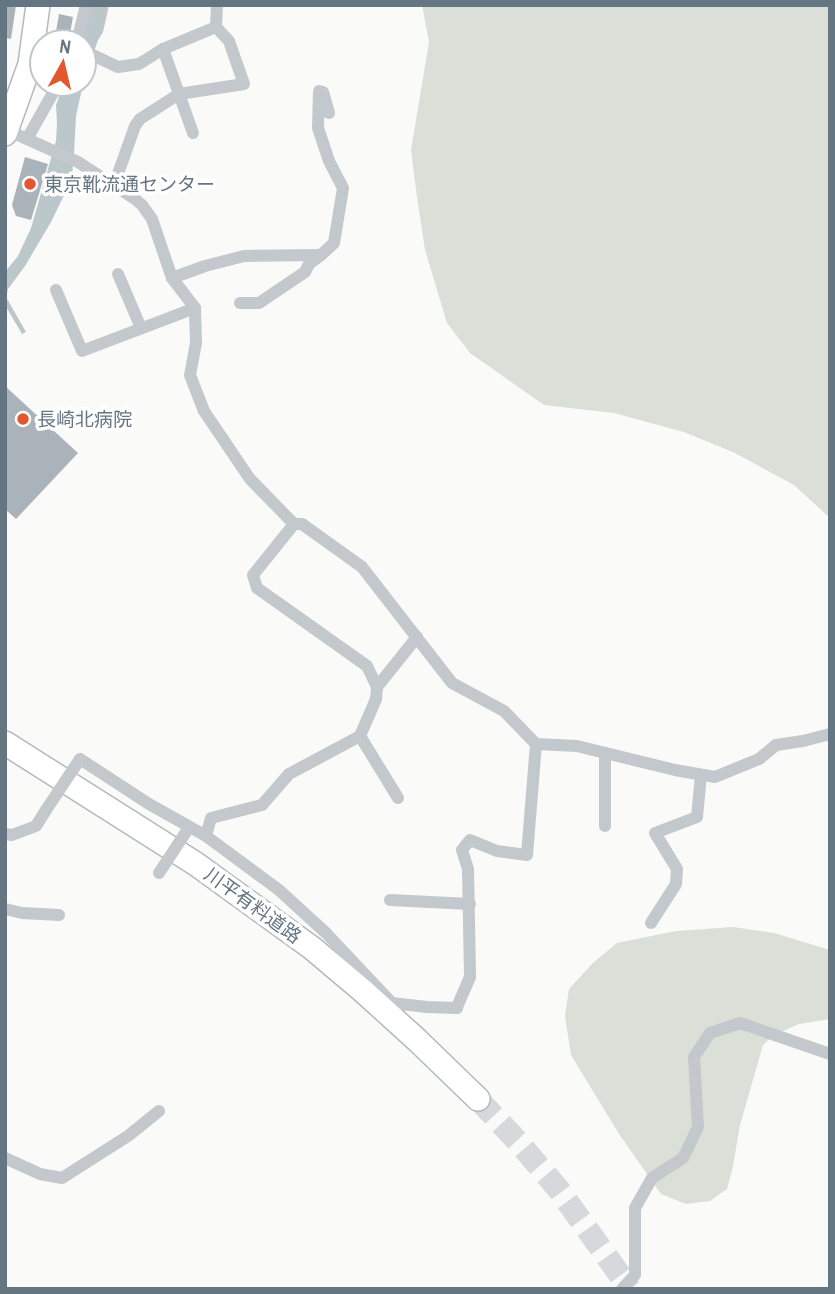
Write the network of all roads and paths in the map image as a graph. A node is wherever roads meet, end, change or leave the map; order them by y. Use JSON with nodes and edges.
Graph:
{"nodes":[{"id":1,"x":38,"y":5,"type":"edge"},
{"id":2,"x":86,"y":5,"type":"edge"},
{"id":3,"x":217,"y":5,"type":"edge"},
{"id":4,"x":216,"y":27,"type":"junction"},
{"id":5,"x":80,"y":28,"type":"edge"},
{"id":6,"x":163,"y":49,"type":"junction"},
{"id":7,"x":98,"y":58,"type":"edge"},
{"id":8,"x":179,"y":94,"type":"junction"},
{"id":9,"x":51,"y":98,"type":"edge"},
{"id":10,"x":329,"y":113,"type":"dead end"},
{"id":11,"x":194,"y":133,"type":"dead end"},
{"id":12,"x":13,"y":134,"type":"edge"},
{"id":13,"x":114,"y":185,"type":"junction"},
{"id":14,"x":321,"y":255,"type":"junction"},
{"id":15,"x":118,"y":274,"type":"dead end"},
{"id":16,"x":172,"y":278,"type":"junction"},
{"id":17,"x":57,"y":290,"type":"dead end"},
{"id":18,"x":240,"y":303,"type":"dead end"},
{"id":19,"x":195,"y":307,"type":"junction"},
{"id":20,"x":141,"y":328,"type":"junction"},
{"id":21,"x":294,"y":524,"type":"junction"},
{"id":22,"x":416,"y":637,"type":"junction"},
{"id":23,"x":377,"y":687,"type":"junction"},
{"id":24,"x":830,"y":734,"type":"edge"},
{"id":25,"x":360,"y":736,"type":"junction"},
{"id":26,"x":5,"y":743,"type":"edge"},
{"id":27,"x":536,"y":744,"type":"junction"},
{"id":28,"x":5,"y":752,"type":"edge"},
{"id":29,"x":605,"y":754,"type":"junction"},
{"id":30,"x":701,"y":775,"type":"junction"},
{"id":31,"x":398,"y":798,"type":"dead end"},
{"id":32,"x":605,"y":826,"type":"dead end"},
{"id":33,"x":186,"y":832,"type":"dead end"},
{"id":34,"x":5,"y":834,"type":"edge"},
{"id":35,"x":206,"y":836,"type":"junction"},
{"id":36,"x":159,"y":873,"type":"dead end"},
{"id":37,"x":390,"y":900,"type":"dead end"},
{"id":38,"x":470,"y":904,"type":"junction"},
{"id":39,"x":5,"y":909,"type":"edge"},
{"id":40,"x":59,"y":915,"type":"dead end"},
{"id":41,"x":651,"y":923,"type":"dead end"},
{"id":42,"x":830,"y":1054,"type":"edge"},
{"id":43,"x":159,"y":1111,"type":"dead end"},
{"id":44,"x":5,"y":1158,"type":"edge"},
{"id":45,"x":622,"y":1289,"type":"edge"}],
"edges":[{"from":1,"to":12,"type":"highway"},
{"from":2,"to":5,"type":"street"},
{"from":3,"to":4,"type":"street"},
{"from":4,"to":6,"type":"street"},
{"from":4,"to":8,"type":"street"},
{"from":6,"to":7,"type":"street"},
{"from":6,"to":8,"type":"street"},
{"from":8,"to":11,"type":"street"},
{"from":8,"to":13,"type":"street"},
{"from":9,"to":12,"type":"street"},
{"from":10,"to":14,"type":"street"},
{"from":12,"to":13,"type":"street"},
{"from":13,"to":16,"type":"street"},
{"from":14,"to":16,"type":"street"},
{"from":14,"to":18,"type":"street"},
{"from":15,"to":20,"type":"street"},
{"from":16,"to":19,"type":"street"},
{"from":17,"to":20,"type":"street"},
{"from":19,"to":20,"type":"street"},
{"from":19,"to":21,"type":"street"},
{"from":21,"to":22,"type":"street"},
{"from":21,"to":23,"type":"street"},
{"from":22,"to":23,"type":"street"},
{"from":22,"to":27,"type":"street"},
{"from":23,"to":25,"type":"street"},
{"from":24,"to":30,"type":"street"},
{"from":25,"to":31,"type":"street"},
{"from":25,"to":35,"type":"street"},
{"from":26,"to":28,"type":"highway","name":"川平有料道路"},
{"from":27,"to":29,"type":"street"},
{"from":27,"to":38,"type":"street"},
{"from":29,"to":30,"type":"street"},
{"from":29,"to":32,"type":"street"},
{"from":30,"to":41,"type":"street"},
{"from":33,"to":36,"type":"street","bridge":true},
{"from":34,"to":35,"type":"street","bridge":true},
{"from":35,"to":38,"type":"street"},
{"from":37,"to":38,"type":"street"},
{"from":39,"to":40,"type":"street"},
{"from":42,"to":45,"type":"street"},
{"from":43,"to":44,"type":"street"}]}
